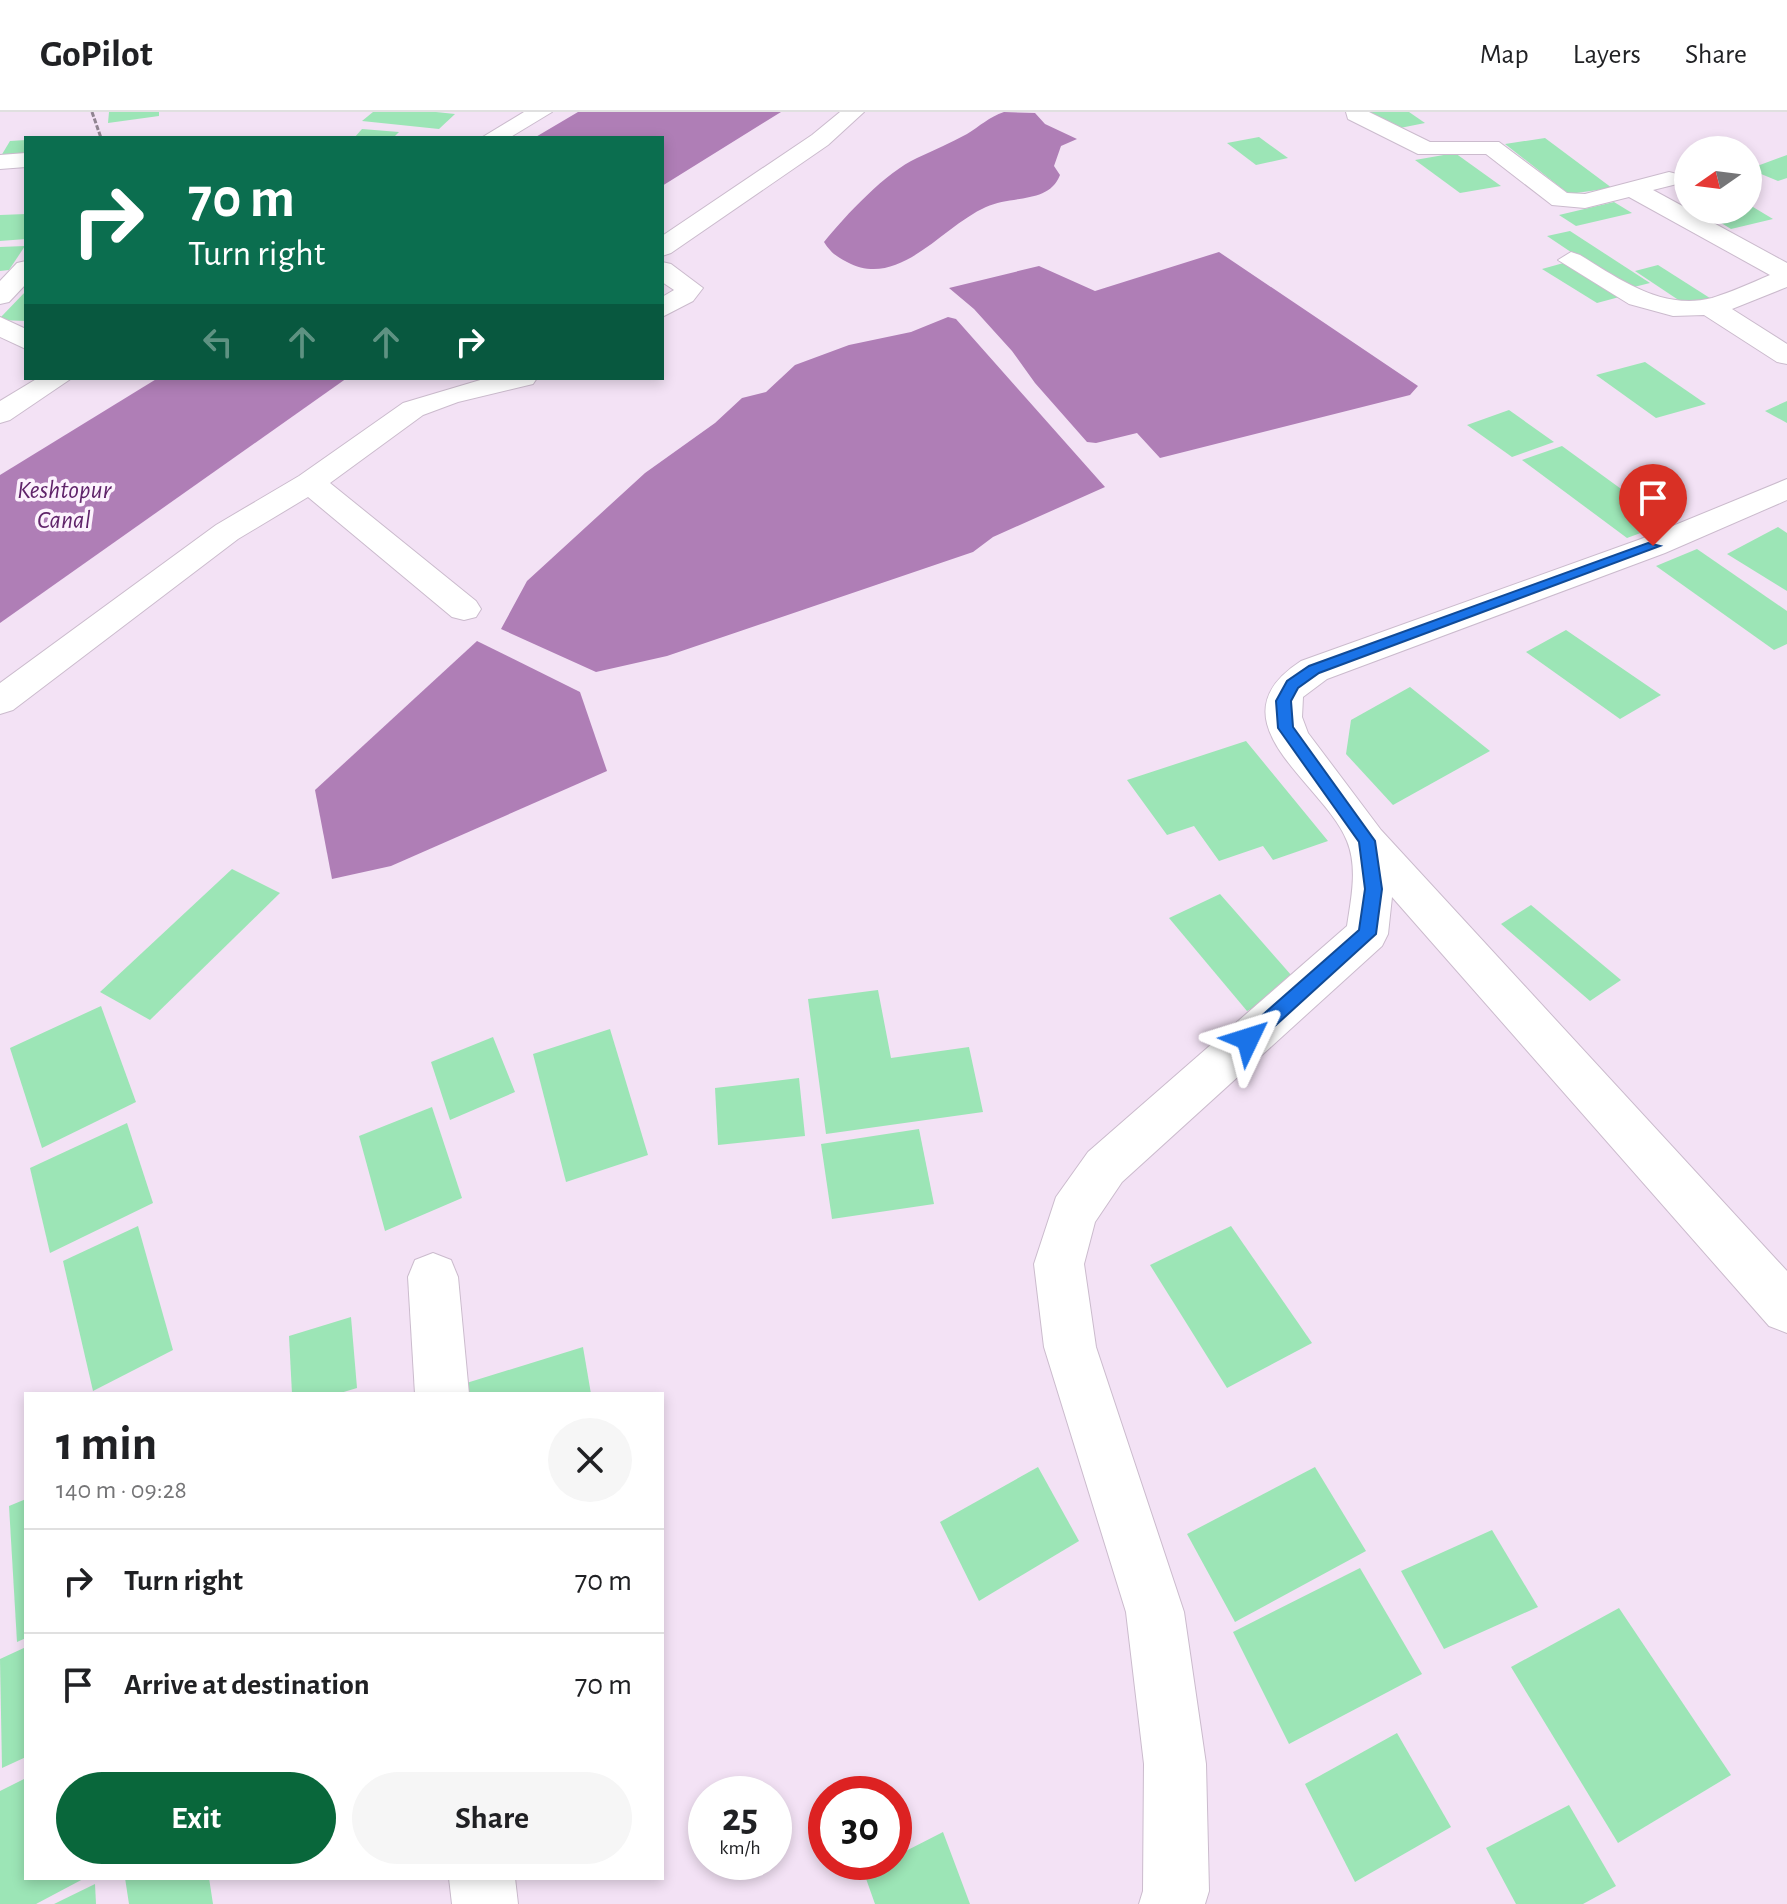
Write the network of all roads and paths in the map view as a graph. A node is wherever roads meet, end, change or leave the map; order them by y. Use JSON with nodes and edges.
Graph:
{"nodes":[{"id":1,"x":92,"y":112,"type":"edge"},
{"id":2,"x":541,"y":112,"type":"edge"},
{"id":3,"x":853,"y":112,"type":"edge"},
{"id":4,"x":1356,"y":114,"type":"edge"},
{"id":5,"x":100,"y":136,"type":"edge"},
{"id":6,"x":496,"y":136,"type":"edge"},
{"id":7,"x":24,"y":160,"type":"edge"},
{"id":8,"x":0,"y":162,"type":"edge"},
{"id":9,"x":1669,"y":179,"type":"dead end"},
{"id":10,"x":1631,"y":188,"type":"junction"},
{"id":11,"x":664,"y":247,"type":"edge"},
{"id":12,"x":1571,"y":260,"type":"dead end"},
{"id":13,"x":24,"y":271,"type":"edge"},
{"id":14,"x":664,"y":271,"type":"edge"},
{"id":15,"x":1787,"y":276,"type":"edge"},
{"id":16,"x":0,"y":296,"type":"edge"},
{"id":17,"x":1715,"y":306,"type":"junction"},
{"id":18,"x":664,"y":308,"type":"edge"},
{"id":19,"x":0,"y":325,"type":"edge"},
{"id":20,"x":24,"y":340,"type":"edge"},
{"id":21,"x":1787,"y":356,"type":"edge"},
{"id":22,"x":55,"y":380,"type":"edge"},
{"id":23,"x":515,"y":380,"type":"edge"},
{"id":24,"x":0,"y":414,"type":"edge"},
{"id":25,"x":310,"y":483,"type":"junction"},
{"id":26,"x":1787,"y":488,"type":"edge"},
{"id":27,"x":464,"y":609,"type":"dead end"},
{"id":28,"x":0,"y":701,"type":"edge"},
{"id":29,"x":1367,"y":841,"type":"junction"},
{"id":30,"x":433,"y":1277,"type":"dead end"},
{"id":31,"x":1787,"y":1308,"type":"edge"},
{"id":32,"x":442,"y":1392,"type":"edge"},
{"id":33,"x":482,"y":1880,"type":"edge"},
{"id":34,"x":485,"y":1904,"type":"edge"},
{"id":35,"x":1172,"y":1904,"type":"edge"}],
"edges":[{"from":1,"to":5,"type":"path"},
{"from":2,"to":6,"type":"street"},
{"from":3,"to":11,"type":"street"},
{"from":4,"to":10,"type":"street"},
{"from":7,"to":8,"type":"street"},
{"from":9,"to":10,"type":"street"},
{"from":10,"to":15,"type":"street"},
{"from":12,"to":17,"type":"street"},
{"from":13,"to":16,"type":"street"},
{"from":14,"to":18,"type":"street"},
{"from":15,"to":17,"type":"street"},
{"from":17,"to":21,"type":"street"},
{"from":19,"to":20,"type":"street"},
{"from":22,"to":24,"type":"street"},
{"from":23,"to":25,"type":"street"},
{"from":25,"to":27,"type":"street"},
{"from":25,"to":28,"type":"street"},
{"from":26,"to":29,"type":"street"},
{"from":29,"to":31,"type":"street"},
{"from":29,"to":35,"type":"street"},
{"from":30,"to":32,"type":"street"},
{"from":33,"to":34,"type":"street"}]}
